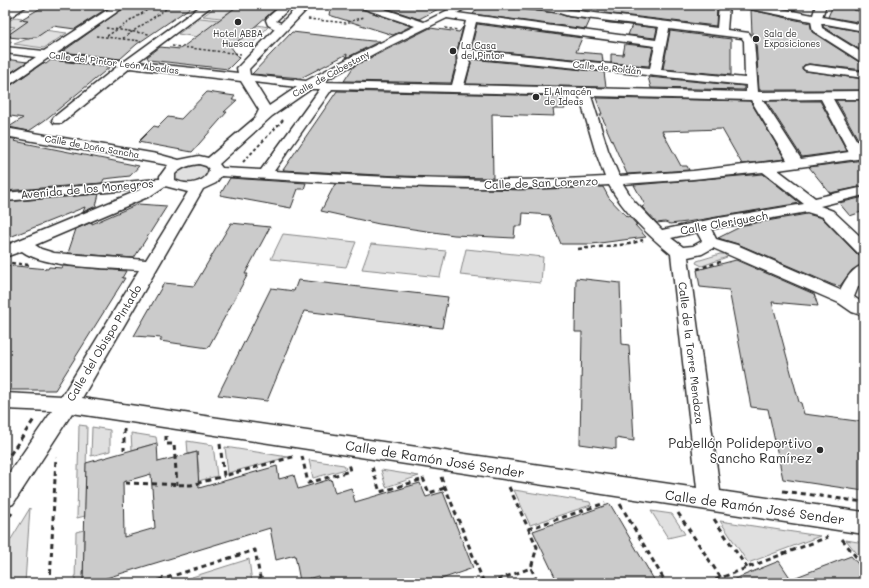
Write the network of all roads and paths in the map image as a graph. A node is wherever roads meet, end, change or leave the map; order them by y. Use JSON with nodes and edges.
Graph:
{"nodes":[{"id":1,"x":22,"y":5,"type":"edge"},
{"id":2,"x":122,"y":5,"type":"edge"},
{"id":3,"x":155,"y":5,"type":"edge"},
{"id":4,"x":172,"y":5,"type":"edge"},
{"id":5,"x":208,"y":5,"type":"edge"},
{"id":6,"x":288,"y":5,"type":"edge"},
{"id":7,"x":306,"y":5,"type":"edge"},
{"id":8,"x":362,"y":5,"type":"edge"},
{"id":9,"x":466,"y":5,"type":"edge"},
{"id":10,"x":521,"y":5,"type":"edge"},
{"id":11,"x":724,"y":5,"type":"edge"},
{"id":12,"x":746,"y":5,"type":"edge"},
{"id":13,"x":821,"y":5,"type":"edge"},
{"id":14,"x":758,"y":6,"type":"edge"},
{"id":15,"x":569,"y":13,"type":"junction"},
{"id":16,"x":5,"y":15,"type":"edge"},
{"id":17,"x":446,"y":15,"type":"junction"},
{"id":18,"x":367,"y":16,"type":"dead end"},
{"id":19,"x":305,"y":18,"type":"dead end"},
{"id":20,"x":472,"y":18,"type":"junction"},
{"id":21,"x":816,"y":19,"type":"junction"},
{"id":22,"x":424,"y":25,"type":"junction"},
{"id":23,"x":665,"y":25,"type":"junction"},
{"id":24,"x":442,"y":27,"type":"dead end"},
{"id":25,"x":103,"y":28,"type":"dead end"},
{"id":26,"x":282,"y":28,"type":"junction"},
{"id":27,"x":864,"y":28,"type":"edge"},
{"id":28,"x":117,"y":30,"type":"junction"},
{"id":29,"x":462,"y":30,"type":"dead end"},
{"id":30,"x":561,"y":31,"type":"junction"},
{"id":31,"x":132,"y":32,"type":"junction"},
{"id":32,"x":722,"y":32,"type":"junction"},
{"id":33,"x":154,"y":35,"type":"dead end"},
{"id":34,"x":91,"y":36,"type":"dead end"},
{"id":35,"x":106,"y":37,"type":"junction"},
{"id":36,"x":122,"y":39,"type":"junction"},
{"id":37,"x":833,"y":40,"type":"junction"},
{"id":38,"x":858,"y":43,"type":"dead end"},
{"id":39,"x":141,"y":44,"type":"dead end"},
{"id":40,"x":661,"y":44,"type":"junction"},
{"id":41,"x":171,"y":46,"type":"dead end"},
{"id":42,"x":5,"y":50,"type":"edge"},
{"id":43,"x":463,"y":53,"type":"junction"},
{"id":44,"x":46,"y":54,"type":"junction"},
{"id":45,"x":245,"y":54,"type":"dead end"},
{"id":46,"x":864,"y":59,"type":"edge"},
{"id":47,"x":126,"y":65,"type":"junction"},
{"id":48,"x":809,"y":68,"type":"dead end"},
{"id":49,"x":655,"y":72,"type":"junction"},
{"id":50,"x":864,"y":75,"type":"edge"},
{"id":51,"x":250,"y":78,"type":"junction"},
{"id":52,"x":326,"y":81,"type":"junction"},
{"id":53,"x":751,"y":82,"type":"junction"},
{"id":54,"x":5,"y":83,"type":"edge"},
{"id":55,"x":309,"y":85,"type":"junction"},
{"id":56,"x":457,"y":89,"type":"junction"},
{"id":57,"x":584,"y":92,"type":"junction"},
{"id":58,"x":754,"y":96,"type":"junction"},
{"id":59,"x":825,"y":96,"type":"junction"},
{"id":60,"x":864,"y":96,"type":"edge"},
{"id":61,"x":287,"y":116,"type":"dead end"},
{"id":62,"x":261,"y":119,"type":"junction"},
{"id":63,"x":58,"y":120,"type":"dead end"},
{"id":64,"x":5,"y":132,"type":"edge"},
{"id":65,"x":861,"y":155,"type":"edge"},
{"id":66,"x":243,"y":162,"type":"dead end"},
{"id":67,"x":798,"y":163,"type":"junction"},
{"id":68,"x":179,"y":164,"type":"junction"},
{"id":69,"x":213,"y":168,"type":"junction"},
{"id":70,"x":767,"y":168,"type":"junction"},
{"id":71,"x":265,"y":174,"type":"junction"},
{"id":72,"x":614,"y":180,"type":"junction"},
{"id":73,"x":165,"y":182,"type":"junction"},
{"id":74,"x":198,"y":186,"type":"junction"},
{"id":75,"x":860,"y":195,"type":"edge"},
{"id":76,"x":5,"y":197,"type":"edge"},
{"id":77,"x":810,"y":206,"type":"junction"},
{"id":78,"x":702,"y":227,"type":"junction"},
{"id":79,"x":659,"y":236,"type":"junction"},
{"id":80,"x":710,"y":242,"type":"junction"},
{"id":81,"x":23,"y":244,"type":"junction"},
{"id":82,"x":578,"y":249,"type":"dead end"},
{"id":83,"x":864,"y":249,"type":"edge"},
{"id":84,"x":679,"y":252,"type":"junction"},
{"id":85,"x":6,"y":257,"type":"edge"},
{"id":86,"x":728,"y":260,"type":"dead end"},
{"id":87,"x":694,"y":264,"type":"dead end"},
{"id":88,"x":37,"y":266,"type":"dead end"},
{"id":89,"x":151,"y":266,"type":"junction"},
{"id":90,"x":864,"y":270,"type":"edge"},
{"id":91,"x":845,"y":299,"type":"junction"},
{"id":92,"x":864,"y":310,"type":"edge"},
{"id":93,"x":5,"y":401,"type":"edge"},
{"id":94,"x":67,"y":405,"type":"junction"},
{"id":95,"x":29,"y":416,"type":"dead end"},
{"id":96,"x":124,"y":429,"type":"dead end"},
{"id":97,"x":166,"y":436,"type":"dead end"},
{"id":98,"x":220,"y":444,"type":"dead end"},
{"id":99,"x":124,"y":450,"type":"dead end"},
{"id":100,"x":302,"y":456,"type":"dead end"},
{"id":101,"x":56,"y":457,"type":"dead end"},
{"id":102,"x":292,"y":457,"type":"dead end"},
{"id":103,"x":5,"y":462,"type":"edge"},
{"id":104,"x":348,"y":463,"type":"dead end"},
{"id":105,"x":372,"y":467,"type":"dead end"},
{"id":106,"x":422,"y":474,"type":"dead end"},
{"id":107,"x":224,"y":476,"type":"junction"},
{"id":108,"x":441,"y":477,"type":"dead end"},
{"id":109,"x":424,"y":479,"type":"junction"},
{"id":110,"x":125,"y":484,"type":"dead end"},
{"id":111,"x":177,"y":485,"type":"junction"},
{"id":112,"x":508,"y":487,"type":"dead end"},
{"id":113,"x":445,"y":488,"type":"junction"},
{"id":114,"x":779,"y":490,"type":"dead end"},
{"id":115,"x":5,"y":497,"type":"edge"},
{"id":116,"x":609,"y":502,"type":"dead end"},
{"id":117,"x":864,"y":502,"type":"edge"},
{"id":118,"x":620,"y":503,"type":"dead end"},
{"id":119,"x":711,"y":509,"type":"junction"},
{"id":120,"x":677,"y":512,"type":"dead end"},
{"id":121,"x":864,"y":523,"type":"edge"},
{"id":122,"x":528,"y":529,"type":"junction"},
{"id":123,"x":832,"y":535,"type":"dead end"},
{"id":124,"x":840,"y":536,"type":"dead end"},
{"id":125,"x":864,"y":566,"type":"edge"},
{"id":126,"x":531,"y":568,"type":"junction"},
{"id":127,"x":747,"y":568,"type":"junction"},
{"id":128,"x":721,"y":578,"type":"junction"},
{"id":129,"x":50,"y":583,"type":"edge"},
{"id":130,"x":150,"y":583,"type":"edge"},
{"id":131,"x":261,"y":583,"type":"edge"},
{"id":132,"x":484,"y":583,"type":"edge"},
{"id":133,"x":489,"y":583,"type":"edge"},
{"id":134,"x":538,"y":583,"type":"edge"},
{"id":135,"x":666,"y":583,"type":"edge"},
{"id":136,"x":707,"y":583,"type":"edge"}],
"edges":[{"from":1,"to":16,"type":"main road"},
{"from":2,"to":44,"type":"street"},
{"from":3,"to":28,"type":"path"},
{"from":4,"to":31,"type":"path"},
{"from":5,"to":47,"type":"street"},
{"from":6,"to":26,"type":"street"},
{"from":7,"to":26,"type":"street"},
{"from":8,"to":22,"type":"street"},
{"from":9,"to":17,"type":"street","name":"Calle de Cabestany"},
{"from":10,"to":15,"type":"street"},
{"from":11,"to":32,"type":"street"},
{"from":12,"to":14,"type":"street"},
{"from":13,"to":21,"type":"street"},
{"from":14,"to":21,"type":"street"},
{"from":15,"to":23,"type":"street"},
{"from":15,"to":30,"type":"street"},
{"from":17,"to":20,"type":"street"},
{"from":17,"to":22,"type":"street","name":"Calle de Cabestany"},
{"from":18,"to":19,"type":"path"},
{"from":20,"to":30,"type":"street"},
{"from":20,"to":43,"type":"street"},
{"from":21,"to":27,"type":"street"},
{"from":21,"to":37,"type":"street"},
{"from":22,"to":52,"type":"street","name":"Calle de Cabestany"},
{"from":23,"to":32,"type":"street"},
{"from":23,"to":40,"type":"street"},
{"from":24,"to":29,"type":"path"},
{"from":25,"to":28,"type":"path"},
{"from":26,"to":51,"type":"street"},
{"from":28,"to":31,"type":"path"},
{"from":28,"to":35,"type":"path"},
{"from":30,"to":40,"type":"street"},
{"from":31,"to":33,"type":"path"},
{"from":31,"to":36,"type":"path"},
{"from":32,"to":53,"type":"street"},
{"from":34,"to":35,"type":"path"},
{"from":35,"to":36,"type":"path"},
{"from":36,"to":39,"type":"path"},
{"from":37,"to":38,"type":"street"},
{"from":37,"to":46,"type":"street"},
{"from":40,"to":49,"type":"street"},
{"from":41,"to":45,"type":"path"},
{"from":42,"to":44,"type":"street","name":"Calle del Pintor León Abadías"},
{"from":43,"to":49,"type":"street","name":"Calle de Roldán"},
{"from":43,"to":56,"type":"street"},
{"from":44,"to":47,"type":"street","name":"Calle del Pintor León Abadías"},
{"from":44,"to":54,"type":"street"},
{"from":47,"to":51,"type":"street","name":"Calle del Pintor León Abadías"},
{"from":47,"to":63,"type":"street"},
{"from":48,"to":50,"type":"street"},
{"from":49,"to":53,"type":"street","name":"Calle de Roldán"},
{"from":51,"to":55,"type":"street","name":"Calle del Pintor León Abadías"},
{"from":51,"to":62,"type":"street"},
{"from":52,"to":55,"type":"street","name":"Calle del Pintor León Abadías"},
{"from":52,"to":56,"type":"street","name":"Calle del Pintor León Abadías"},
{"from":52,"to":71,"type":"street"},
{"from":53,"to":58,"type":"street"},
{"from":55,"to":62,"type":"street","name":"Calle de Cabestany"},
{"from":56,"to":57,"type":"street","name":"Calle del Pintor León Abadías"},
{"from":57,"to":58,"type":"street","name":"Calle del Pintor León Abadías"},
{"from":57,"to":72,"type":"street"},
{"from":58,"to":59,"type":"street","name":"Calle del Pintor León Abadías"},
{"from":58,"to":67,"type":"street"},
{"from":59,"to":60,"type":"street","name":"Calle del Pintor León Abadías"},
{"from":59,"to":65,"type":"street"},
{"from":61,"to":66,"type":"path"},
{"from":62,"to":69,"type":"street","name":"Calle de Cabestany"},
{"from":64,"to":68,"type":"street","name":"Calle de Doña Sancha"},
{"from":65,"to":67,"type":"street","name":"Calle de San Lorenzo"},
{"from":67,"to":70,"type":"street","name":"Calle de San Lorenzo"},
{"from":68,"to":69,"type":"street","name":"Calle de San Lorenzo"},
{"from":68,"to":73,"type":"street"},
{"from":69,"to":71,"type":"street","name":"Calle de San Lorenzo"},
{"from":69,"to":74,"type":"street","name":"Calle de Cabestany"},
{"from":70,"to":72,"type":"street","name":"Calle de San Lorenzo"},
{"from":70,"to":77,"type":"street"},
{"from":71,"to":72,"type":"street","name":"Calle de San Lorenzo"},
{"from":72,"to":79,"type":"street"},
{"from":73,"to":74,"type":"street"},
{"from":73,"to":76,"type":"street","name":"Avenida de los Monegros"},
{"from":73,"to":81,"type":"street"},
{"from":74,"to":89,"type":"street","name":"Calle del Obispo Pintado"},
{"from":75,"to":77,"type":"street","name":"Calle Cleriguech"},
{"from":77,"to":78,"type":"street","name":"Calle Cleriguech"},
{"from":77,"to":83,"type":"street"},
{"from":78,"to":79,"type":"street","name":"Calle Cleriguech"},
{"from":78,"to":80,"type":"street"},
{"from":79,"to":82,"type":"path"},
{"from":79,"to":84,"type":"street"},
{"from":80,"to":84,"type":"street"},
{"from":80,"to":91,"type":"street"},
{"from":81,"to":85,"type":"street"},
{"from":81,"to":89,"type":"street"},
{"from":84,"to":119,"type":"street","name":"Calle de la Torre Mendoza"},
{"from":85,"to":88,"type":"path"},
{"from":86,"to":87,"type":"path"},
{"from":89,"to":94,"type":"street","name":"Calle del Obispo Pintado"},
{"from":90,"to":91,"type":"street"},
{"from":91,"to":92,"type":"street"},
{"from":93,"to":94,"type":"street","name":"Calle de Ramón José Sender"},
{"from":94,"to":115,"type":"street","name":"Calle del Obispo Pintado"},
{"from":94,"to":119,"type":"street","name":"Calle de Ramón José Sender"},
{"from":95,"to":103,"type":"path"},
{"from":96,"to":99,"type":"path"},
{"from":97,"to":111,"type":"path"},
{"from":98,"to":107,"type":"path"},
{"from":100,"to":104,"type":"path"},
{"from":101,"to":129,"type":"path"},
{"from":102,"to":107,"type":"path"},
{"from":105,"to":109,"type":"path"},
{"from":106,"to":109,"type":"path"},
{"from":107,"to":111,"type":"path"},
{"from":108,"to":113,"type":"path"},
{"from":109,"to":113,"type":"path"},
{"from":110,"to":111,"type":"path"},
{"from":112,"to":122,"type":"path"},
{"from":113,"to":132,"type":"path"},
{"from":114,"to":117,"type":"path"},
{"from":116,"to":122,"type":"path"},
{"from":118,"to":135,"type":"path"},
{"from":119,"to":121,"type":"street","name":"Calle de Ramón José Sender"},
{"from":119,"to":127,"type":"path"},
{"from":120,"to":128,"type":"path"},
{"from":122,"to":126,"type":"path"},
{"from":123,"to":127,"type":"path"},
{"from":124,"to":125,"type":"path"},
{"from":126,"to":133,"type":"path"},
{"from":126,"to":134,"type":"path"},
{"from":127,"to":128,"type":"path"},
{"from":128,"to":136,"type":"path"},
{"from":130,"to":131,"type":"path"}]}
